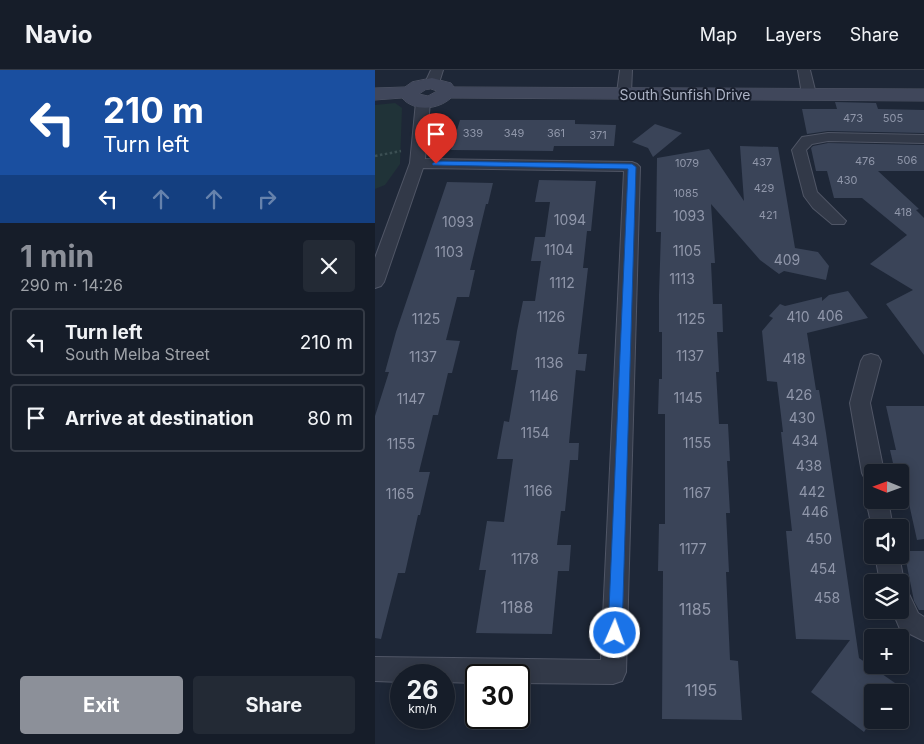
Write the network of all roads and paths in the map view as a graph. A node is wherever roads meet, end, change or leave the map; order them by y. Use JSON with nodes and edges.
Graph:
{"nodes":[{"id":1,"x":626,"y":70,"type":"edge"},
{"id":2,"x":804,"y":70,"type":"edge"},
{"id":3,"x":438,"y":82,"type":"edge"},
{"id":4,"x":624,"y":93,"type":"junction"},
{"id":5,"x":375,"y":94,"type":"edge"},
{"id":6,"x":809,"y":94,"type":"junction"},
{"id":7,"x":924,"y":95,"type":"edge"},
{"id":8,"x":416,"y":97,"type":"junction"},
{"id":9,"x":924,"y":139,"type":"edge"},
{"id":10,"x":375,"y":156,"type":"edge"},
{"id":11,"x":417,"y":156,"type":"junction"},
{"id":12,"x":838,"y":221,"type":"dead end"},
{"id":13,"x":375,"y":282,"type":"edge"},
{"id":14,"x":871,"y":361,"type":"dead end"},
{"id":15,"x":871,"y":464,"type":"edge"},
{"id":16,"x":908,"y":619,"type":"edge"},
{"id":17,"x":924,"y":630,"type":"edge"},
{"id":18,"x":375,"y":670,"type":"edge"}],
"edges":[{"from":1,"to":4,"type":"street"},
{"from":2,"to":6,"type":"street"},
{"from":3,"to":4,"type":"street","name":"South Sunfish Drive"},
{"from":3,"to":8,"type":"street"},
{"from":4,"to":6,"type":"street","name":"South Sunfish Drive"},
{"from":5,"to":8,"type":"street"},
{"from":6,"to":7,"type":"street","name":"South Sunfish Drive"},
{"from":8,"to":11,"type":"street"},
{"from":9,"to":12,"type":"street"},
{"from":10,"to":11,"type":"path"},
{"from":11,"to":13,"type":"street"},
{"from":11,"to":18,"type":"street"},
{"from":14,"to":15,"type":"street"},
{"from":16,"to":17,"type":"street"}]}
